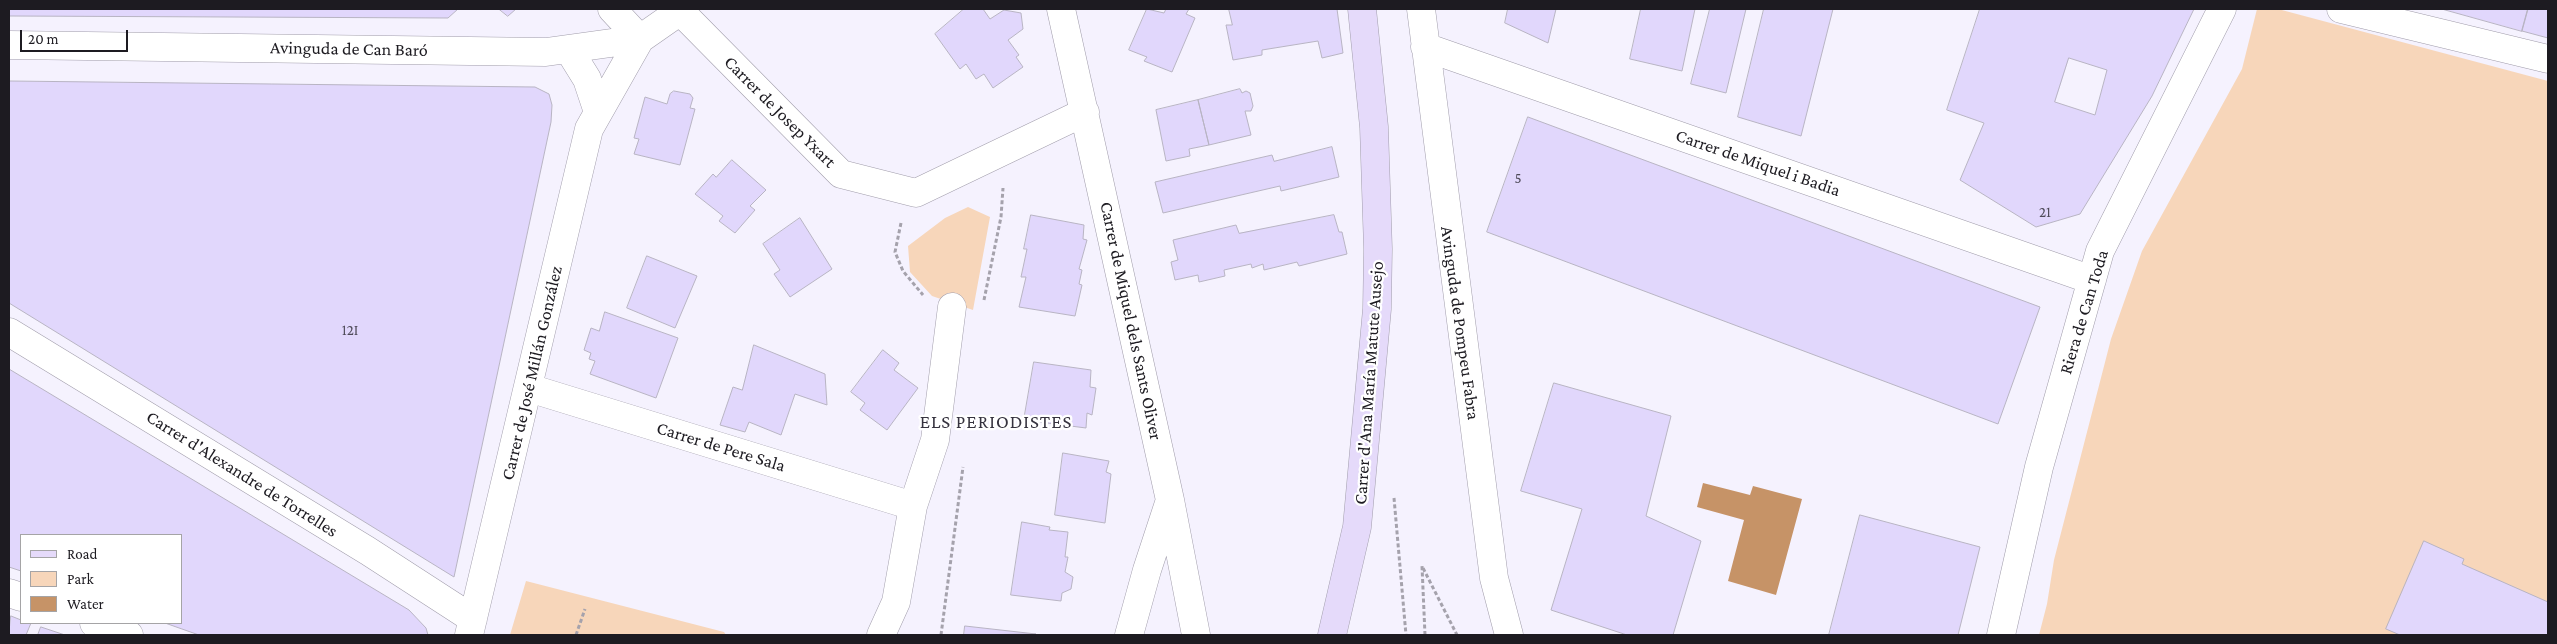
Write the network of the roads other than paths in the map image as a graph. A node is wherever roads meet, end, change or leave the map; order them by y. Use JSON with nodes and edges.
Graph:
{"nodes":[{"id":1,"x":612,"y":9,"type":"edge"},
{"id":2,"x":1061,"y":9,"type":"edge"},
{"id":3,"x":1362,"y":9,"type":"edge"},
{"id":4,"x":1421,"y":9,"type":"edge"},
{"id":5,"x":2222,"y":9,"type":"edge"},
{"id":6,"x":2341,"y":9,"type":"edge"},
{"id":7,"x":681,"y":10,"type":"edge"},
{"id":8,"x":640,"y":39,"type":"junction"},
{"id":9,"x":9,"y":45,"type":"edge"},
{"id":10,"x":1425,"y":47,"type":"junction"},
{"id":11,"x":569,"y":50,"type":"junction"},
{"id":12,"x":2548,"y":59,"type":"edge"},
{"id":13,"x":598,"y":112,"type":"junction"},
{"id":14,"x":1085,"y":112,"type":"junction"},
{"id":15,"x":2092,"y":280,"type":"junction"},
{"id":16,"x":952,"y":307,"type":"dead end"},
{"id":17,"x":9,"y":332,"type":"edge"},
{"id":18,"x":529,"y":388,"type":"junction"},
{"id":19,"x":1170,"y":500,"type":"junction"},
{"id":20,"x":914,"y":506,"type":"junction"},
{"id":21,"x":97,"y":624,"type":"edge"},
{"id":22,"x":471,"y":627,"type":"edge"},
{"id":23,"x":129,"y":635,"type":"edge"},
{"id":24,"x":881,"y":635,"type":"edge"},
{"id":25,"x":1129,"y":635,"type":"edge"},
{"id":26,"x":1196,"y":635,"type":"edge"},
{"id":27,"x":1332,"y":635,"type":"edge"},
{"id":28,"x":1509,"y":635,"type":"edge"},
{"id":29,"x":2001,"y":635,"type":"edge"}],
"edges":[{"from":1,"to":8,"type":"street"},
{"from":2,"to":14,"type":"street","name":"Carrer de Miquel dels Sants Oliver"},
{"from":3,"to":27,"type":"street","name":"Carrer d'Ana María Matute Ausejo"},
{"from":4,"to":10,"type":"street","name":"Avinguda de Pompeu Fabra"},
{"from":5,"to":15,"type":"street","name":"Riera de Can Toda"},
{"from":6,"to":12,"type":"street"},
{"from":7,"to":8,"type":"street","name":"Avinguda de Can Baró"},
{"from":7,"to":14,"type":"street","name":"Carrer de Josep Yxart"},
{"from":8,"to":11,"type":"street","name":"Avinguda de Can Baró"},
{"from":8,"to":13,"type":"street","name":"Carrer de José Millán González"},
{"from":9,"to":11,"type":"street","name":"Avinguda de Can Baró"},
{"from":10,"to":15,"type":"street","name":"Carrer de Miquel i Badia"},
{"from":10,"to":28,"type":"street","name":"Avinguda de Pompeu Fabra"},
{"from":11,"to":13,"type":"street"},
{"from":13,"to":18,"type":"street","name":"Carrer de José Millán González"},
{"from":14,"to":19,"type":"street","name":"Carrer de Miquel dels Sants Oliver"},
{"from":15,"to":29,"type":"street","name":"Riera de Can Toda"},
{"from":16,"to":20,"type":"street"},
{"from":17,"to":22,"type":"street","name":"Carrer d'Alexandre de Torrelles"},
{"from":18,"to":20,"type":"street","name":"Carrer de Pere Sala"},
{"from":18,"to":22,"type":"street","name":"Carrer de José Millán González"},
{"from":19,"to":25,"type":"street"},
{"from":19,"to":26,"type":"street","name":"Carrer de Miquel dels Sants Oliver"},
{"from":20,"to":24,"type":"street"},
{"from":21,"to":23,"type":"street"}]}
